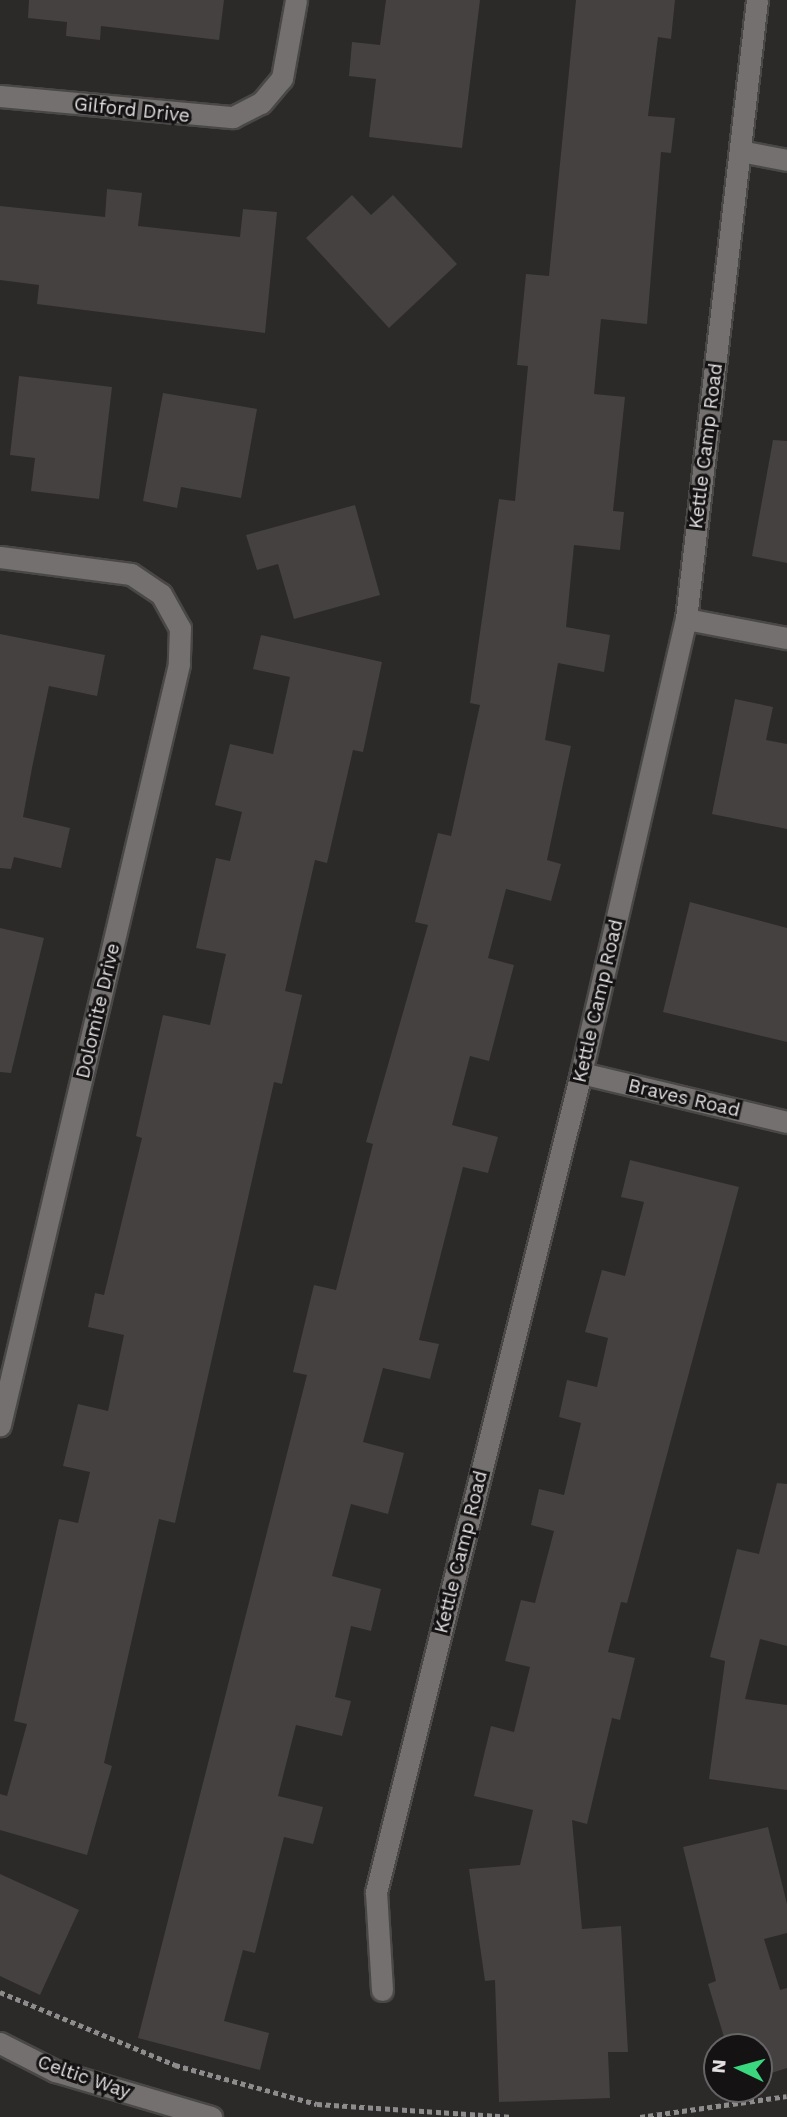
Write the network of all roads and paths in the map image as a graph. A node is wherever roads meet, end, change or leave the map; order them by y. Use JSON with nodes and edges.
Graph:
{"nodes":[{"id":1,"x":296,"y":0,"type":"edge"},
{"id":2,"x":757,"y":0,"type":"edge"},
{"id":3,"x":0,"y":96,"type":"edge"},
{"id":4,"x":740,"y":151,"type":"junction"},
{"id":5,"x":787,"y":160,"type":"edge"},
{"id":6,"x":0,"y":557,"type":"edge"},
{"id":7,"x":686,"y":619,"type":"junction"},
{"id":8,"x":787,"y":638,"type":"edge"},
{"id":9,"x":581,"y":1073,"type":"junction"},
{"id":10,"x":787,"y":1122,"type":"edge"},
{"id":11,"x":0,"y":1425,"type":"edge"},
{"id":12,"x":382,"y":1990,"type":"dead end"},
{"id":13,"x":0,"y":1992,"type":"edge"},
{"id":14,"x":0,"y":2043,"type":"edge"},
{"id":15,"x":787,"y":2096,"type":"edge"},
{"id":16,"x":211,"y":2117,"type":"edge"},
{"id":17,"x":513,"y":2117,"type":"edge"},
{"id":18,"x":640,"y":2117,"type":"edge"}],
"edges":[{"from":1,"to":3,"type":"street","name":"Gilford Drive"},
{"from":2,"to":4,"type":"street","name":"Kettle Camp Road"},
{"from":4,"to":5,"type":"street"},
{"from":4,"to":7,"type":"street","name":"Kettle Camp Road"},
{"from":6,"to":11,"type":"street","name":"Dolomite Drive"},
{"from":7,"to":8,"type":"street"},
{"from":7,"to":9,"type":"street","name":"Kettle Camp Road"},
{"from":9,"to":10,"type":"street","name":"Braves Road"},
{"from":9,"to":12,"type":"street","name":"Kettle Camp Road"},
{"from":13,"to":17,"type":"path"},
{"from":14,"to":16,"type":"street","name":"Celtic Way"},
{"from":15,"to":18,"type":"path"}]}
